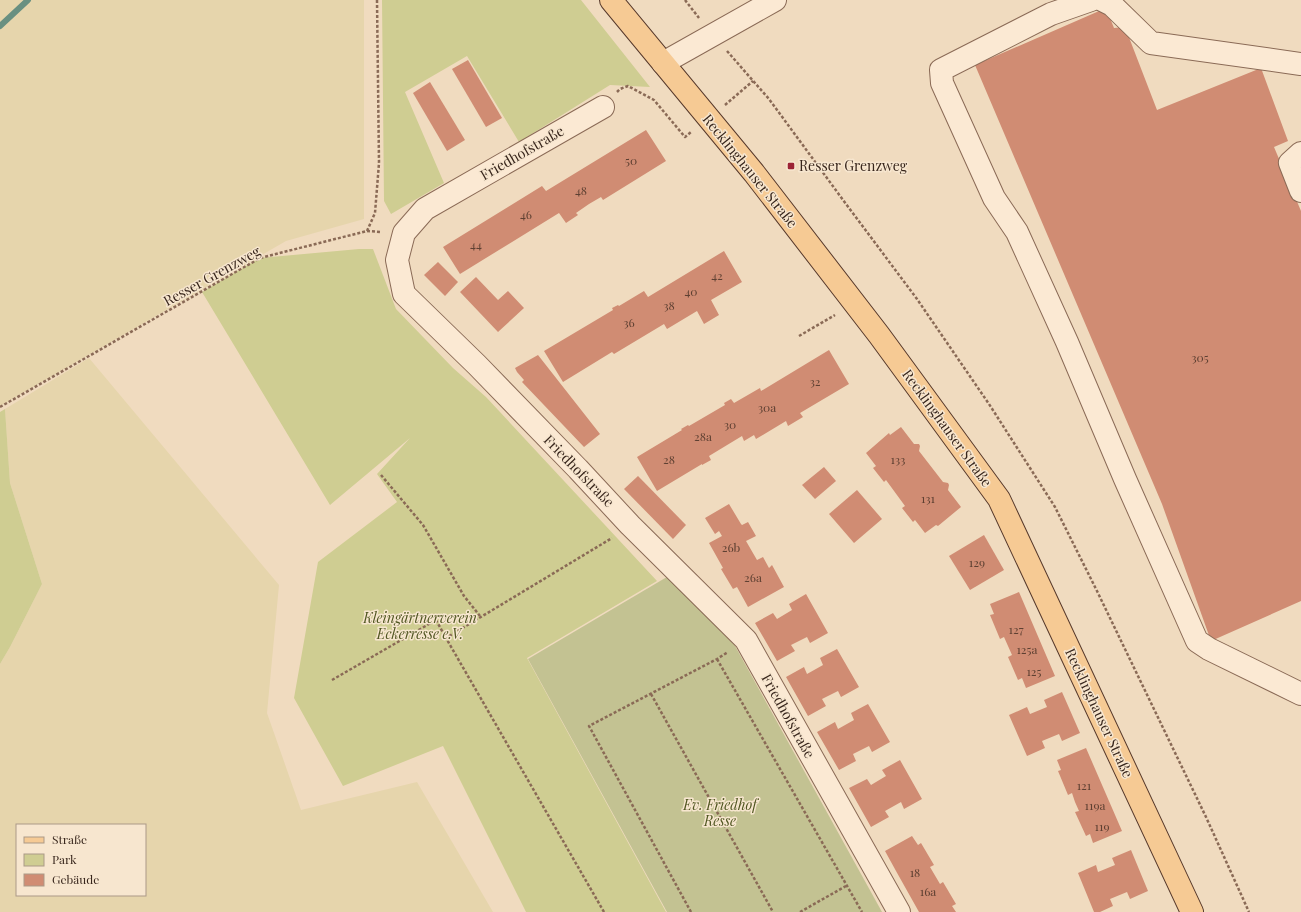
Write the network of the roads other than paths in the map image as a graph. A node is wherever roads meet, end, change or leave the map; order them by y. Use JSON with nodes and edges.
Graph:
{"nodes":[{"id":1,"x":611,"y":0,"type":"edge"},
{"id":2,"x":775,"y":0,"type":"edge"},
{"id":3,"x":1091,"y":0,"type":"edge"},
{"id":4,"x":1102,"y":0,"type":"edge"},
{"id":5,"x":663,"y":63,"type":"junction"},
{"id":6,"x":1301,"y":64,"type":"edge"},
{"id":7,"x":603,"y":107,"type":"dead end"},
{"id":8,"x":1301,"y":153,"type":"edge"},
{"id":9,"x":1301,"y":191,"type":"edge"},
{"id":10,"x":1301,"y":694,"type":"edge"},
{"id":11,"x":899,"y":912,"type":"edge"},
{"id":12,"x":1192,"y":912,"type":"edge"}],
"edges":[{"from":1,"to":5,"type":"main road","name":"Recklinghauser Straße"},
{"from":2,"to":5,"type":"street"},
{"from":3,"to":10,"type":"street"},
{"from":4,"to":6,"type":"street"},
{"from":5,"to":12,"type":"main road","name":"Recklinghauser Straße"},
{"from":7,"to":11,"type":"street","name":"Friedhofstraße"},
{"from":8,"to":9,"type":"street"}]}
